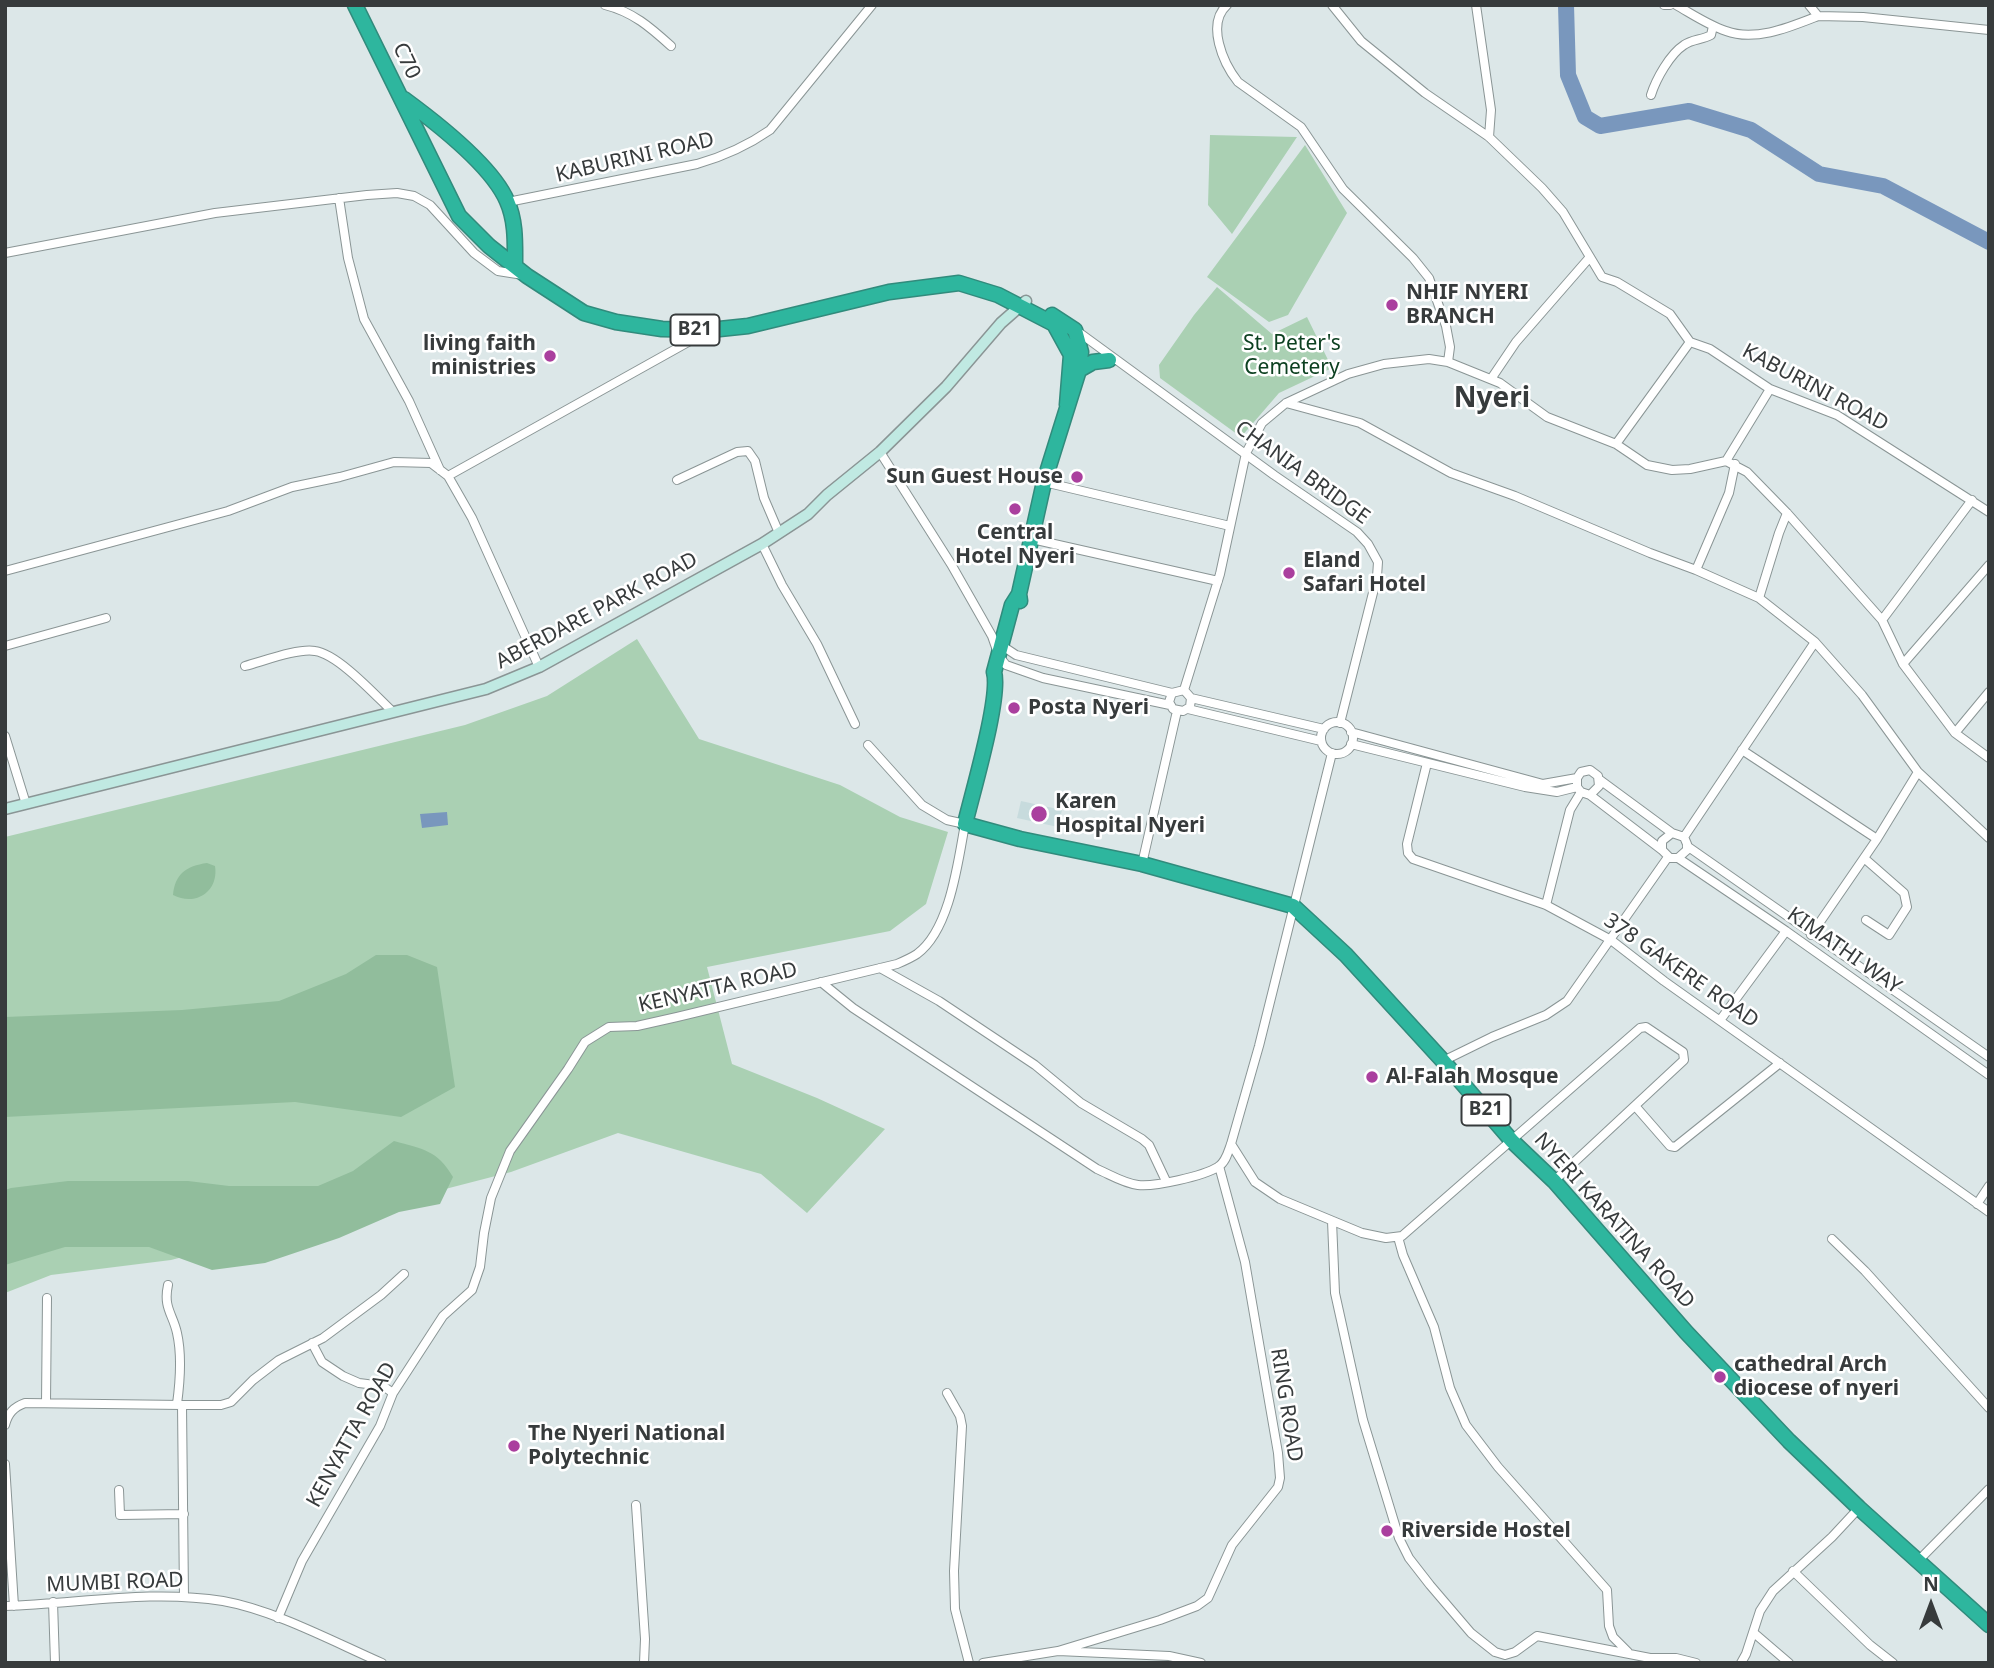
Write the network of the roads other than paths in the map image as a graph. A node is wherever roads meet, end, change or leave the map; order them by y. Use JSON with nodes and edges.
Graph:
{"nodes":[{"id":1,"x":355,"y":5,"type":"edge"},
{"id":2,"x":606,"y":5,"type":"edge"},
{"id":3,"x":872,"y":5,"type":"edge"},
{"id":4,"x":1227,"y":5,"type":"edge"},
{"id":5,"x":1332,"y":5,"type":"edge"},
{"id":6,"x":1476,"y":5,"type":"edge"},
{"id":7,"x":1664,"y":5,"type":"edge"},
{"id":8,"x":1670,"y":5,"type":"edge"},
{"id":9,"x":1676,"y":5,"type":"edge"},
{"id":10,"x":1809,"y":5,"type":"edge"},
{"id":11,"x":1818,"y":16,"type":"junction"},
{"id":12,"x":1713,"y":26,"type":"junction"},
{"id":13,"x":1989,"y":30,"type":"edge"},
{"id":14,"x":671,"y":46,"type":"dead end"},
{"id":15,"x":1651,"y":95,"type":"dead end"},
{"id":16,"x":400,"y":96,"type":"junction"},
{"id":17,"x":1489,"y":137,"type":"junction"},
{"id":18,"x":339,"y":198,"type":"junction"},
{"id":19,"x":508,"y":202,"type":"junction"},
{"id":20,"x":5,"y":253,"type":"edge"},
{"id":21,"x":1590,"y":257,"type":"junction"},
{"id":22,"x":515,"y":265,"type":"junction"},
{"id":23,"x":527,"y":276,"type":"junction"},
{"id":24,"x":1019,"y":301,"type":"junction"},
{"id":25,"x":1054,"y":324,"type":"junction"},
{"id":26,"x":710,"y":330,"type":"junction"},
{"id":27,"x":1077,"y":335,"type":"junction"},
{"id":28,"x":1690,"y":342,"type":"junction"},
{"id":29,"x":1110,"y":360,"type":"junction"},
{"id":30,"x":1448,"y":362,"type":"junction"},
{"id":31,"x":1079,"y":370,"type":"junction"},
{"id":32,"x":1491,"y":379,"type":"junction"},
{"id":33,"x":1770,"y":388,"type":"junction"},
{"id":34,"x":1165,"y":396,"type":"junction"},
{"id":35,"x":1286,"y":403,"type":"junction"},
{"id":36,"x":1067,"y":405,"type":"junction"},
{"id":37,"x":1616,"y":444,"type":"junction"},
{"id":38,"x":880,"y":452,"type":"junction"},
{"id":39,"x":1246,"y":453,"type":"junction"},
{"id":40,"x":1726,"y":461,"type":"junction"},
{"id":41,"x":1735,"y":464,"type":"junction"},
{"id":42,"x":440,"y":470,"type":"junction"},
{"id":43,"x":448,"y":477,"type":"junction"},
{"id":44,"x":677,"y":480,"type":"dead end"},
{"id":45,"x":1044,"y":482,"type":"junction"},
{"id":46,"x":1972,"y":500,"type":"junction"},
{"id":47,"x":1989,"y":512,"type":"edge"},
{"id":48,"x":1787,"y":513,"type":"junction"},
{"id":49,"x":1230,"y":526,"type":"junction"},
{"id":50,"x":779,"y":533,"type":"junction"},
{"id":51,"x":1032,"y":539,"type":"junction"},
{"id":52,"x":762,"y":544,"type":"junction"},
{"id":53,"x":1989,"y":565,"type":"edge"},
{"id":54,"x":1696,"y":570,"type":"junction"},
{"id":55,"x":5,"y":571,"type":"edge"},
{"id":56,"x":1218,"y":581,"type":"junction"},
{"id":57,"x":1759,"y":598,"type":"junction"},
{"id":58,"x":106,"y":618,"type":"dead end"},
{"id":59,"x":1882,"y":620,"type":"junction"},
{"id":60,"x":1815,"y":642,"type":"junction"},
{"id":61,"x":5,"y":646,"type":"edge"},
{"id":62,"x":1002,"y":651,"type":"junction"},
{"id":63,"x":1903,"y":664,"type":"junction"},
{"id":64,"x":245,"y":666,"type":"dead end"},
{"id":65,"x":539,"y":667,"type":"junction"},
{"id":66,"x":1185,"y":690,"type":"junction"},
{"id":67,"x":1989,"y":692,"type":"edge"},
{"id":68,"x":1172,"y":693,"type":"junction"},
{"id":69,"x":1191,"y":698,"type":"junction"},
{"id":70,"x":1174,"y":708,"type":"junction"},
{"id":71,"x":1188,"y":709,"type":"junction"},
{"id":72,"x":393,"y":712,"type":"junction"},
{"id":73,"x":1340,"y":723,"type":"junction"},
{"id":74,"x":855,"y":724,"type":"dead end"},
{"id":75,"x":1324,"y":729,"type":"junction"},
{"id":76,"x":1351,"y":732,"type":"junction"},
{"id":77,"x":1955,"y":733,"type":"junction"},
{"id":78,"x":5,"y":736,"type":"edge"},
{"id":79,"x":1321,"y":741,"type":"junction"},
{"id":80,"x":1351,"y":744,"type":"junction"},
{"id":81,"x":868,"y":745,"type":"dead end"},
{"id":82,"x":1741,"y":750,"type":"junction"},
{"id":83,"x":1332,"y":753,"type":"junction"},
{"id":84,"x":1989,"y":758,"type":"edge"},
{"id":85,"x":1427,"y":763,"type":"junction"},
{"id":86,"x":1918,"y":772,"type":"junction"},
{"id":87,"x":1600,"y":780,"type":"junction"},
{"id":88,"x":1581,"y":788,"type":"junction"},
{"id":89,"x":26,"y":804,"type":"junction"},
{"id":90,"x":5,"y":809,"type":"edge"},
{"id":91,"x":965,"y":824,"type":"junction"},
{"id":92,"x":1672,"y":833,"type":"junction"},
{"id":93,"x":1684,"y":837,"type":"junction"},
{"id":94,"x":1989,"y":838,"type":"edge"},
{"id":95,"x":1877,"y":839,"type":"junction"},
{"id":96,"x":1688,"y":846,"type":"junction"},
{"id":97,"x":1665,"y":853,"type":"junction"},
{"id":98,"x":1678,"y":858,"type":"junction"},
{"id":99,"x":1864,"y":858,"type":"junction"},
{"id":100,"x":1142,"y":864,"type":"junction"},
{"id":101,"x":1546,"y":905,"type":"junction"},
{"id":102,"x":1293,"y":906,"type":"junction"},
{"id":103,"x":1866,"y":920,"type":"dead end"},
{"id":104,"x":1786,"y":931,"type":"junction"},
{"id":105,"x":1811,"y":935,"type":"junction"},
{"id":106,"x":1611,"y":940,"type":"junction"},
{"id":107,"x":880,"y":968,"type":"junction"},
{"id":108,"x":821,"y":982,"type":"junction"},
{"id":109,"x":1721,"y":1019,"type":"junction"},
{"id":110,"x":1989,"y":1057,"type":"edge"},
{"id":111,"x":1443,"y":1061,"type":"junction"},
{"id":112,"x":1780,"y":1063,"type":"junction"},
{"id":113,"x":1989,"y":1075,"type":"edge"},
{"id":114,"x":1636,"y":1107,"type":"junction"},
{"id":115,"x":1512,"y":1141,"type":"junction"},
{"id":116,"x":1231,"y":1144,"type":"junction"},
{"id":117,"x":1219,"y":1166,"type":"junction"},
{"id":118,"x":1166,"y":1181,"type":"junction"},
{"id":119,"x":1554,"y":1181,"type":"junction"},
{"id":120,"x":1989,"y":1186,"type":"edge"},
{"id":121,"x":1977,"y":1204,"type":"junction"},
{"id":122,"x":1989,"y":1212,"type":"edge"},
{"id":123,"x":1332,"y":1221,"type":"junction"},
{"id":124,"x":1398,"y":1237,"type":"junction"},
{"id":125,"x":1832,"y":1239,"type":"dead end"},
{"id":126,"x":404,"y":1274,"type":"dead end"},
{"id":127,"x":168,"y":1285,"type":"dead end"},
{"id":128,"x":47,"y":1298,"type":"dead end"},
{"id":129,"x":312,"y":1343,"type":"junction"},
{"id":130,"x":393,"y":1393,"type":"junction"},
{"id":131,"x":947,"y":1393,"type":"dead end"},
{"id":132,"x":46,"y":1403,"type":"junction"},
{"id":133,"x":179,"y":1404,"type":"junction"},
{"id":134,"x":1989,"y":1408,"type":"edge"},
{"id":135,"x":5,"y":1425,"type":"edge"},
{"id":136,"x":5,"y":1464,"type":"edge"},
{"id":137,"x":1989,"y":1489,"type":"edge"},
{"id":138,"x":119,"y":1490,"type":"dead end"},
{"id":139,"x":636,"y":1505,"type":"dead end"},
{"id":140,"x":1859,"y":1508,"type":"junction"},
{"id":141,"x":184,"y":1514,"type":"junction"},
{"id":142,"x":1918,"y":1560,"type":"junction"},
{"id":143,"x":1793,"y":1572,"type":"junction"},
{"id":144,"x":184,"y":1597,"type":"junction"},
{"id":145,"x":54,"y":1602,"type":"junction"},
{"id":146,"x":10,"y":1606,"type":"edge"},
{"id":147,"x":278,"y":1618,"type":"junction"},
{"id":148,"x":1989,"y":1625,"type":"edge"},
{"id":149,"x":1754,"y":1633,"type":"junction"},
{"id":150,"x":1058,"y":1651,"type":"junction"},
{"id":151,"x":1628,"y":1653,"type":"junction"},
{"id":152,"x":1650,"y":1660,"type":"edge"},
{"id":153,"x":55,"y":1663,"type":"edge"},
{"id":154,"x":382,"y":1663,"type":"edge"},
{"id":155,"x":644,"y":1663,"type":"edge"},
{"id":156,"x":969,"y":1663,"type":"edge"},
{"id":157,"x":983,"y":1663,"type":"edge"},
{"id":158,"x":1200,"y":1663,"type":"edge"},
{"id":159,"x":1696,"y":1663,"type":"edge"},
{"id":160,"x":1741,"y":1663,"type":"edge"},
{"id":161,"x":1789,"y":1663,"type":"edge"},
{"id":162,"x":1893,"y":1663,"type":"edge"}],
"edges":[{"from":1,"to":16,"type":"highway","name":"C70","number":"B21"},
{"from":2,"to":14,"type":"street"},
{"from":3,"to":19,"type":"street","name":"KABURINI ROAD"},
{"from":4,"to":30,"type":"street"},
{"from":5,"to":17,"type":"street","name":"KABURINI ROAD"},
{"from":6,"to":17,"type":"street"},
{"from":7,"to":8,"type":"street"},
{"from":9,"to":12,"type":"street"},
{"from":10,"to":11,"type":"street"},
{"from":11,"to":12,"type":"street"},
{"from":11,"to":13,"type":"street"},
{"from":12,"to":15,"type":"street"},
{"from":16,"to":19,"type":"highway","number":"B21"},
{"from":16,"to":22,"type":"highway","number":"B21"},
{"from":17,"to":21,"type":"street","name":"KABURINI ROAD"},
{"from":18,"to":20,"type":"street"},
{"from":18,"to":23,"type":"street"},
{"from":18,"to":42,"type":"street"},
{"from":19,"to":22,"type":"highway","number":"B21"},
{"from":21,"to":28,"type":"street","name":"KABURINI ROAD"},
{"from":21,"to":32,"type":"street"},
{"from":22,"to":23,"type":"highway","number":"B21"},
{"from":23,"to":26,"type":"highway","number":"B21"},
{"from":24,"to":25,"type":"highway","number":"B21"},
{"from":24,"to":26,"type":"highway","number":"B21"},
{"from":24,"to":27,"type":"highway","number":"B21"},
{"from":24,"to":38,"type":"street","name":"ABERDARE PARK ROAD"},
{"from":25,"to":27,"type":"street","name":"CHANIA BRIDGE"},
{"from":25,"to":36,"type":"highway"},
{"from":26,"to":43,"type":"street"},
{"from":27,"to":29,"type":"street","name":"CHANIA BRIDGE"},
{"from":27,"to":31,"type":"highway"},
{"from":27,"to":34,"type":"street","name":"CHANIA BRIDGE"},
{"from":28,"to":33,"type":"street","name":"KABURINI ROAD"},
{"from":28,"to":37,"type":"street"},
{"from":29,"to":31,"type":"highway"},
{"from":29,"to":34,"type":"street","name":"CHANIA BRIDGE"},
{"from":30,"to":32,"type":"street"},
{"from":30,"to":35,"type":"street"},
{"from":31,"to":36,"type":"highway"},
{"from":32,"to":37,"type":"street"},
{"from":33,"to":40,"type":"street"},
{"from":33,"to":46,"type":"street","name":"KABURINI ROAD"},
{"from":34,"to":39,"type":"street","name":"CHANIA BRIDGE"},
{"from":35,"to":39,"type":"street"},
{"from":35,"to":54,"type":"street"},
{"from":36,"to":45,"type":"highway"},
{"from":37,"to":40,"type":"street"},
{"from":38,"to":50,"type":"street","name":"ABERDARE PARK ROAD"},
{"from":38,"to":62,"type":"street"},
{"from":39,"to":49,"type":"street"},
{"from":39,"to":73,"type":"street","name":"CHANIA BRIDGE"},
{"from":40,"to":41,"type":"street"},
{"from":41,"to":48,"type":"street"},
{"from":41,"to":54,"type":"street"},
{"from":42,"to":43,"type":"street"},
{"from":42,"to":55,"type":"street"},
{"from":43,"to":65,"type":"street"},
{"from":44,"to":50,"type":"street"},
{"from":45,"to":49,"type":"street"},
{"from":45,"to":51,"type":"highway"},
{"from":46,"to":47,"type":"street","name":"KABURINI ROAD"},
{"from":46,"to":59,"type":"street"},
{"from":48,"to":57,"type":"street"},
{"from":48,"to":59,"type":"street"},
{"from":49,"to":56,"type":"street"},
{"from":50,"to":52,"type":"street","name":"ABERDARE PARK ROAD"},
{"from":51,"to":56,"type":"street"},
{"from":51,"to":62,"type":"highway"},
{"from":52,"to":65,"type":"street","name":"ABERDARE PARK ROAD"},
{"from":52,"to":74,"type":"street"},
{"from":53,"to":63,"type":"street"},
{"from":54,"to":57,"type":"street"},
{"from":56,"to":66,"type":"street"},
{"from":57,"to":60,"type":"street"},
{"from":58,"to":61,"type":"street"},
{"from":59,"to":63,"type":"street"},
{"from":60,"to":82,"type":"street"},
{"from":60,"to":86,"type":"street"},
{"from":62,"to":68,"type":"street"},
{"from":62,"to":70,"type":"street"},
{"from":62,"to":91,"type":"highway"},
{"from":63,"to":77,"type":"street"},
{"from":64,"to":72,"type":"street"},
{"from":65,"to":72,"type":"street","name":"ABERDARE PARK ROAD"},
{"from":66,"to":68,"type":"street"},
{"from":66,"to":69,"type":"street"},
{"from":67,"to":77,"type":"street"},
{"from":68,"to":70,"type":"street"},
{"from":69,"to":71,"type":"street"},
{"from":69,"to":75,"type":"street"},
{"from":70,"to":71,"type":"street"},
{"from":70,"to":100,"type":"street"},
{"from":71,"to":79,"type":"street"},
{"from":72,"to":89,"type":"street","name":"ABERDARE PARK ROAD"},
{"from":73,"to":75,"type":"street"},
{"from":73,"to":76,"type":"street"},
{"from":75,"to":79,"type":"street"},
{"from":76,"to":80,"type":"street"},
{"from":76,"to":88,"type":"street"},
{"from":77,"to":84,"type":"street"},
{"from":78,"to":89,"type":"street"},
{"from":79,"to":83,"type":"street"},
{"from":80,"to":83,"type":"street"},
{"from":80,"to":85,"type":"street"},
{"from":81,"to":91,"type":"street"},
{"from":82,"to":93,"type":"street"},
{"from":82,"to":95,"type":"street"},
{"from":83,"to":102,"type":"street"},
{"from":85,"to":88,"type":"street"},
{"from":85,"to":101,"type":"street","name":"378 GAKERE ROAD"},
{"from":86,"to":94,"type":"street"},
{"from":86,"to":95,"type":"street"},
{"from":87,"to":88,"type":"street"},
{"from":87,"to":88,"type":"street"},
{"from":87,"to":92,"type":"street"},
{"from":88,"to":97,"type":"street"},
{"from":88,"to":101,"type":"street"},
{"from":89,"to":90,"type":"street","name":"ABERDARE PARK ROAD"},
{"from":91,"to":100,"type":"highway","name":"NYERI KARATINA ROAD","number":"B21"},
{"from":91,"to":107,"type":"street","name":"KENYATTA ROAD"},
{"from":92,"to":93,"type":"street"},
{"from":92,"to":97,"type":"street"},
{"from":93,"to":96,"type":"street"},
{"from":95,"to":99,"type":"street"},
{"from":96,"to":98,"type":"street"},
{"from":96,"to":105,"type":"street","name":"KIMATHI WAY"},
{"from":97,"to":98,"type":"street"},
{"from":97,"to":106,"type":"street"},
{"from":98,"to":104,"type":"street","name":"KIMATHI WAY"},
{"from":99,"to":103,"type":"street"},
{"from":99,"to":105,"type":"street"},
{"from":100,"to":102,"type":"highway","name":"NYERI KARATINA ROAD","number":"B21"},
{"from":101,"to":106,"type":"street","name":"378 GAKERE ROAD"},
{"from":102,"to":111,"type":"highway","name":"NYERI KARATINA ROAD","number":"B21"},
{"from":102,"to":116,"type":"street"},
{"from":104,"to":109,"type":"street"},
{"from":104,"to":113,"type":"street","name":"KIMATHI WAY"},
{"from":105,"to":110,"type":"street","name":"KIMATHI WAY"},
{"from":106,"to":109,"type":"street","name":"378 GAKERE ROAD"},
{"from":106,"to":111,"type":"street"},
{"from":107,"to":108,"type":"street","name":"KENYATTA ROAD"},
{"from":107,"to":118,"type":"street"},
{"from":108,"to":118,"type":"street"},
{"from":108,"to":130,"type":"street","name":"KENYATTA ROAD"},
{"from":109,"to":112,"type":"street","name":"378 GAKERE ROAD"},
{"from":111,"to":115,"type":"highway","name":"NYERI KARATINA ROAD","number":"B21"},
{"from":112,"to":114,"type":"street"},
{"from":112,"to":121,"type":"street","name":"378 GAKERE ROAD"},
{"from":114,"to":115,"type":"street"},
{"from":114,"to":119,"type":"street"},
{"from":115,"to":119,"type":"highway","name":"NYERI KARATINA ROAD","number":"B21"},
{"from":115,"to":124,"type":"street"},
{"from":116,"to":117,"type":"street"},
{"from":116,"to":123,"type":"street"},
{"from":117,"to":118,"type":"street"},
{"from":117,"to":150,"type":"street","name":"RING ROAD"},
{"from":119,"to":140,"type":"highway","name":"NYERI KARATINA ROAD","number":"B21"},
{"from":120,"to":121,"type":"street"},
{"from":121,"to":122,"type":"street","name":"378 GAKERE ROAD"},
{"from":123,"to":124,"type":"street"},
{"from":123,"to":151,"type":"street"},
{"from":124,"to":151,"type":"street"},
{"from":125,"to":134,"type":"street"},
{"from":126,"to":129,"type":"street"},
{"from":127,"to":133,"type":"street"},
{"from":128,"to":132,"type":"street"},
{"from":129,"to":130,"type":"street"},
{"from":129,"to":133,"type":"street"},
{"from":130,"to":147,"type":"street","name":"KENYATTA ROAD"},
{"from":131,"to":156,"type":"street"},
{"from":132,"to":133,"type":"street"},
{"from":132,"to":135,"type":"street"},
{"from":133,"to":141,"type":"street"},
{"from":136,"to":146,"type":"street"},
{"from":137,"to":142,"type":"street"},
{"from":138,"to":141,"type":"street"},
{"from":139,"to":155,"type":"street"},
{"from":140,"to":142,"type":"highway","name":"NYERI KARATINA ROAD","number":"B21"},
{"from":140,"to":143,"type":"street"},
{"from":141,"to":144,"type":"street"},
{"from":142,"to":148,"type":"highway","name":"NYERI KARATINA ROAD","number":"B21"},
{"from":143,"to":149,"type":"street"},
{"from":143,"to":162,"type":"street"},
{"from":144,"to":145,"type":"street","name":"MUMBI ROAD"},
{"from":144,"to":147,"type":"street","name":"MUMBI ROAD"},
{"from":145,"to":146,"type":"street","name":"MUMBI ROAD"},
{"from":145,"to":153,"type":"street"},
{"from":147,"to":154,"type":"street","name":"MUMBI ROAD"},
{"from":149,"to":160,"type":"street"},
{"from":149,"to":161,"type":"street"},
{"from":150,"to":157,"type":"street","name":"RING ROAD"},
{"from":150,"to":158,"type":"street","name":"RING ROAD"},
{"from":151,"to":152,"type":"street"},
{"from":152,"to":159,"type":"street"}]}
